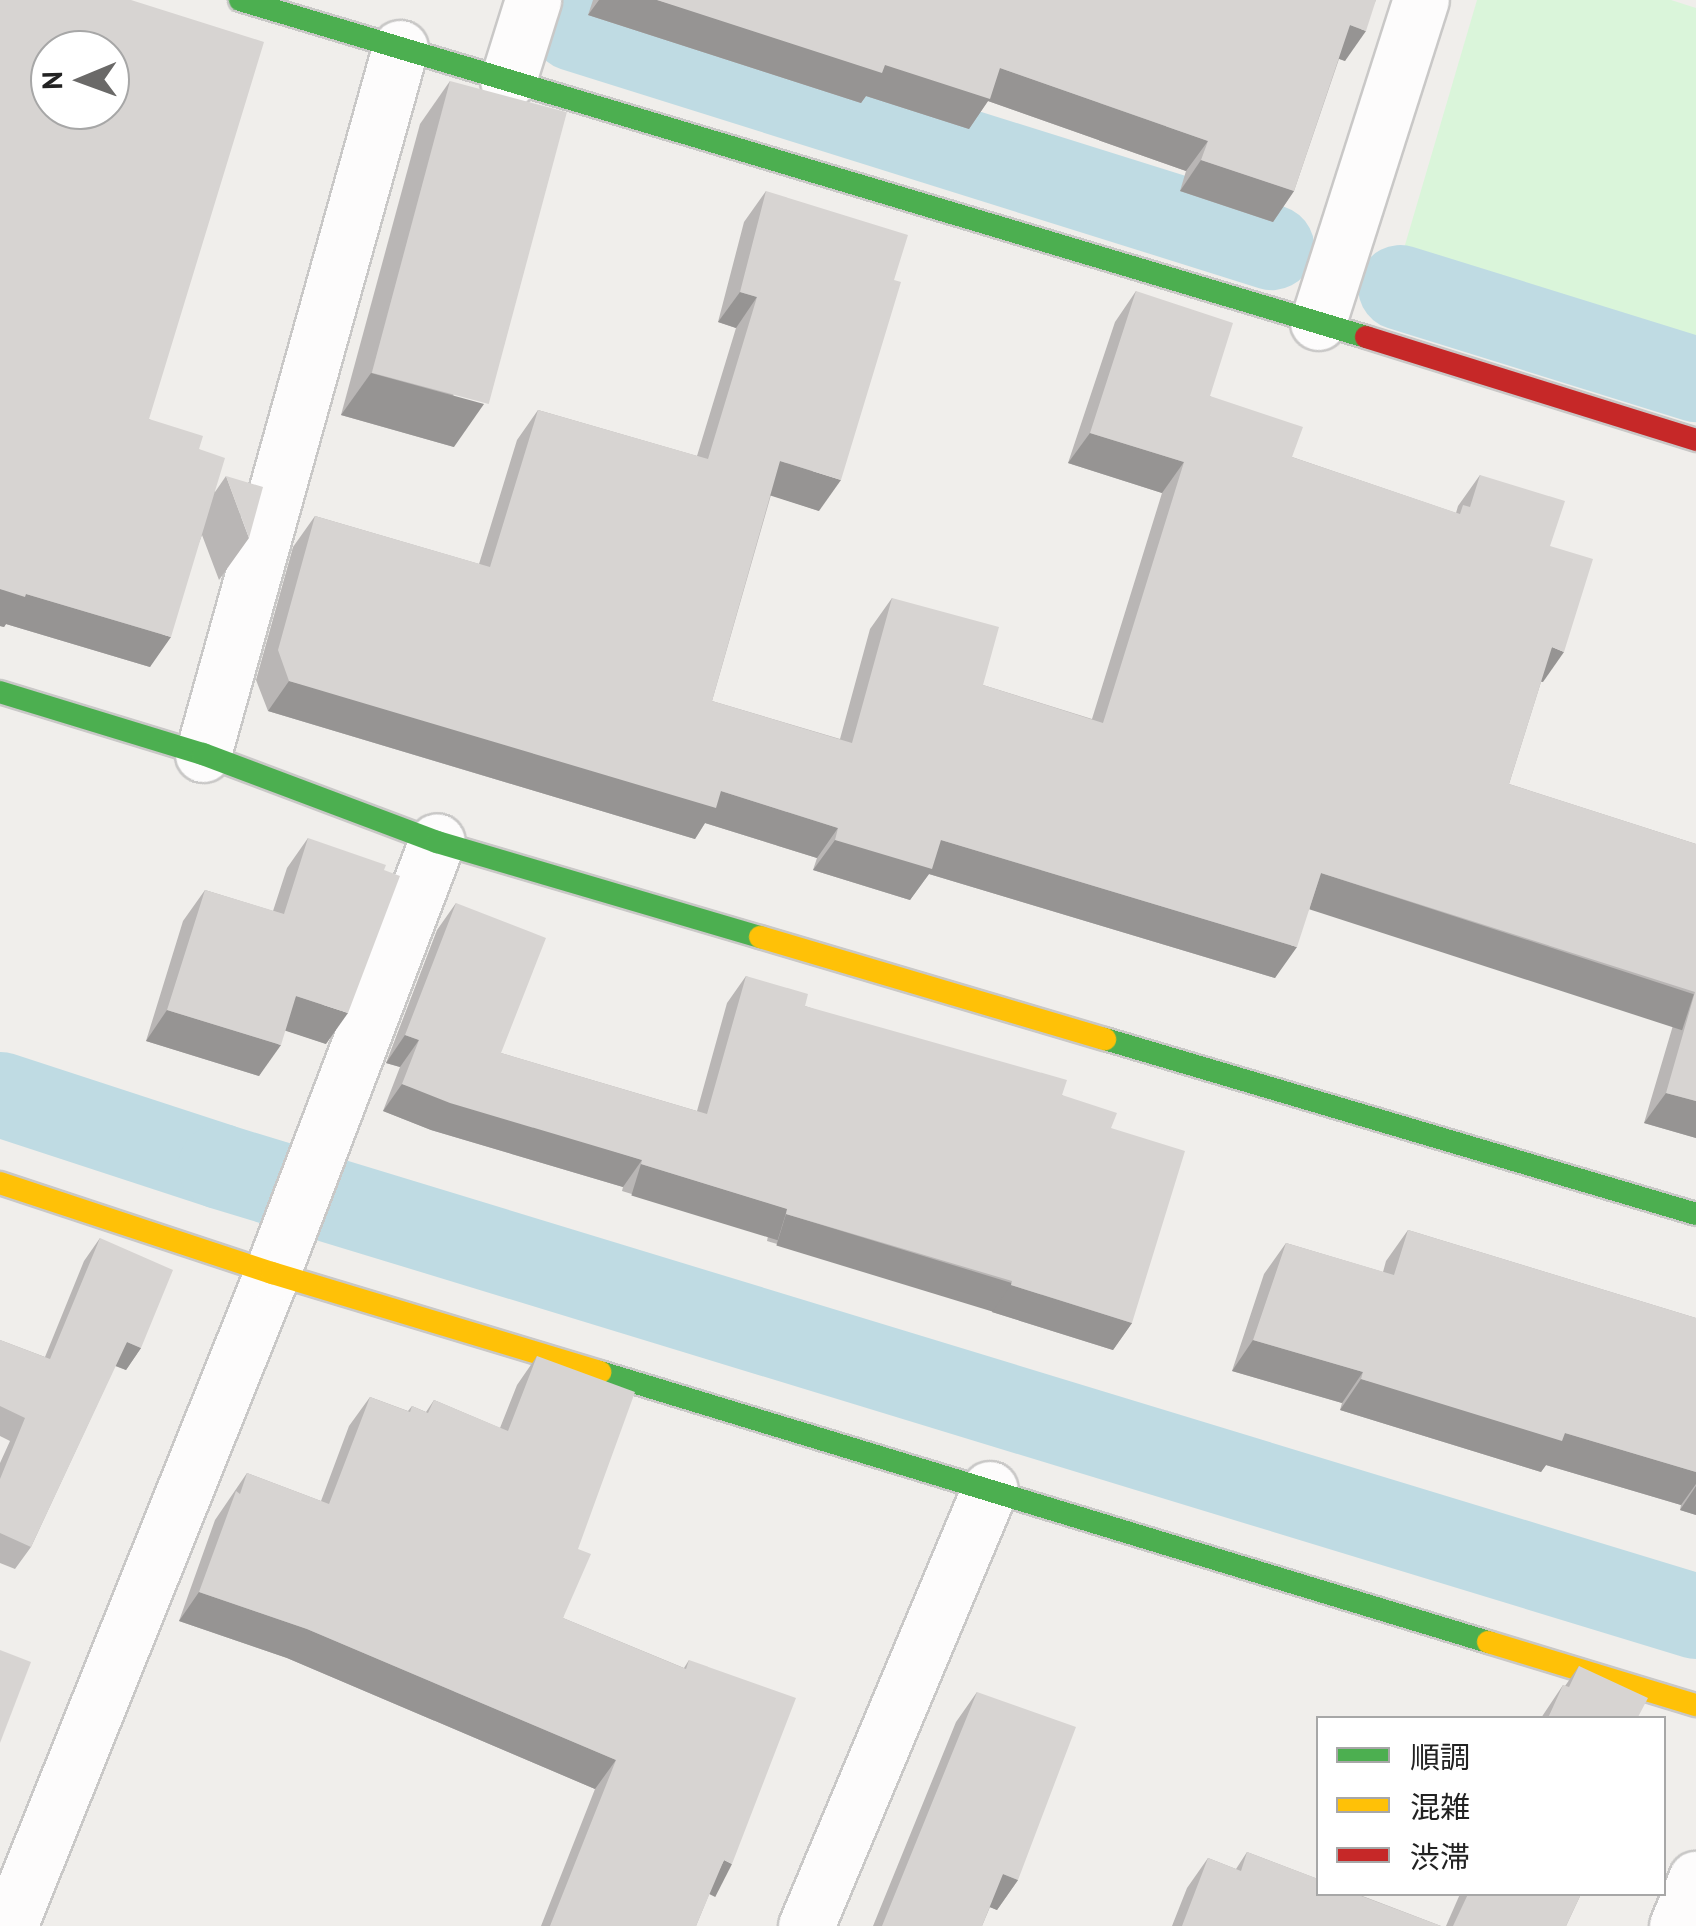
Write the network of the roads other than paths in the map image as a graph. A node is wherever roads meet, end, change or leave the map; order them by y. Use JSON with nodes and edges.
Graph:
{"nodes":[{"id":1,"x":240,"y":0,"type":"edge"},
{"id":2,"x":533,"y":0,"type":"edge"},
{"id":3,"x":1421,"y":0,"type":"edge"},
{"id":4,"x":400,"y":48,"type":"junction"},
{"id":5,"x":508,"y":80,"type":"junction"},
{"id":6,"x":1318,"y":322,"type":"junction"},
{"id":7,"x":1696,"y":440,"type":"edge"},
{"id":8,"x":0,"y":692,"type":"edge"},
{"id":9,"x":203,"y":754,"type":"junction"},
{"id":10,"x":437,"y":842,"type":"junction"},
{"id":11,"x":0,"y":1183,"type":"edge"},
{"id":12,"x":1696,"y":1214,"type":"edge"},
{"id":13,"x":272,"y":1273,"type":"junction"},
{"id":14,"x":990,"y":1489,"type":"junction"},
{"id":15,"x":1696,"y":1705,"type":"edge"},
{"id":16,"x":1696,"y":1880,"type":"edge"},
{"id":17,"x":9,"y":1926,"type":"edge"},
{"id":18,"x":806,"y":1926,"type":"edge"},
{"id":19,"x":1677,"y":1926,"type":"edge"}],
"edges":[{"from":1,"to":4,"type":"street"},
{"from":2,"to":5,"type":"street"},
{"from":3,"to":6,"type":"street"},
{"from":4,"to":5,"type":"street"},
{"from":4,"to":9,"type":"street"},
{"from":5,"to":6,"type":"street"},
{"from":6,"to":7,"type":"street"},
{"from":8,"to":9,"type":"street"},
{"from":9,"to":10,"type":"street"},
{"from":10,"to":12,"type":"street"},
{"from":10,"to":13,"type":"street"},
{"from":11,"to":13,"type":"street"},
{"from":13,"to":14,"type":"street"},
{"from":13,"to":17,"type":"street"},
{"from":14,"to":15,"type":"street"},
{"from":14,"to":18,"type":"street"},
{"from":16,"to":19,"type":"street"}]}
